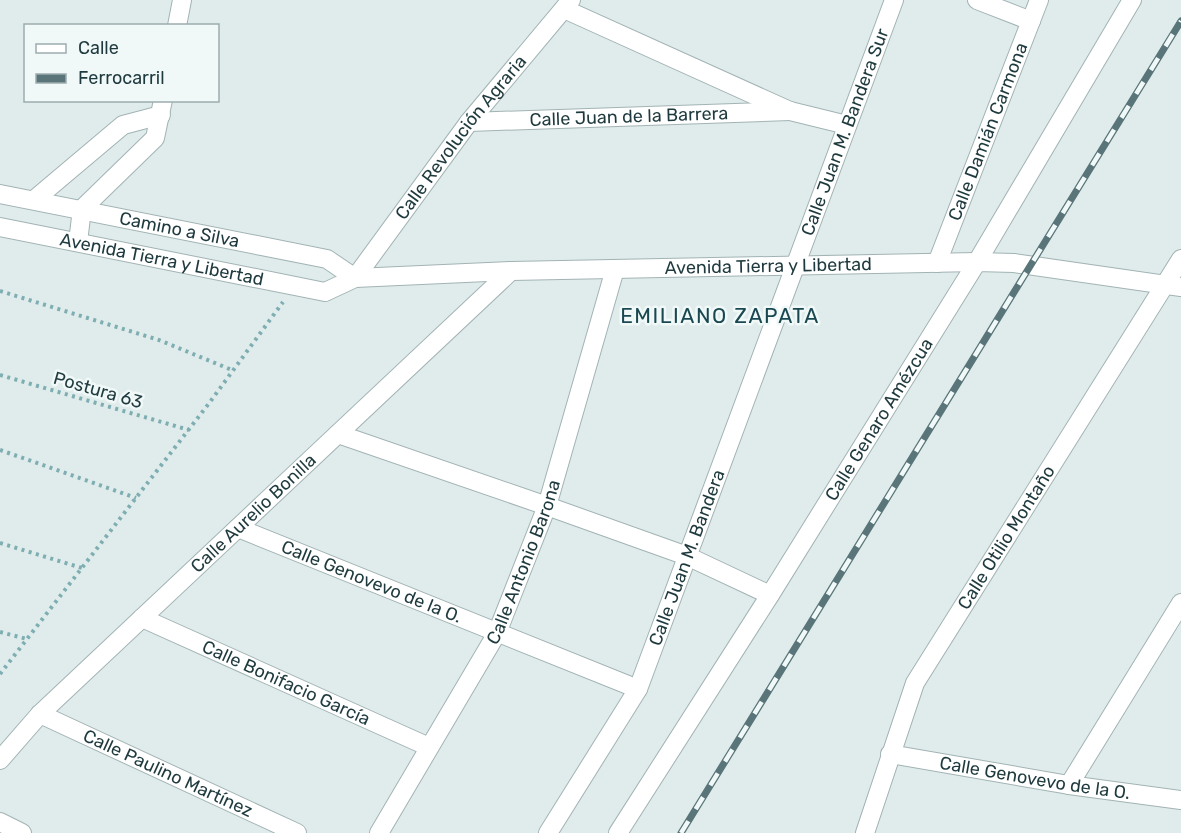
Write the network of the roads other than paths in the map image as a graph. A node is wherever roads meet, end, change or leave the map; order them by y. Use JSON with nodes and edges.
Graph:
{"nodes":[{"id":1,"x":182,"y":0,"type":"edge"},
{"id":2,"x":894,"y":0,"type":"edge"},
{"id":3,"x":977,"y":0,"type":"edge"},
{"id":4,"x":1039,"y":0,"type":"edge"},
{"id":5,"x":1132,"y":0,"type":"edge"},
{"id":6,"x":567,"y":4,"type":"edge"},
{"id":7,"x":1030,"y":21,"type":"junction"},
{"id":8,"x":177,"y":24,"type":"edge"},
{"id":9,"x":162,"y":108,"type":"edge"},
{"id":10,"x":790,"y":111,"type":"junction"},
{"id":11,"x":469,"y":122,"type":"junction"},
{"id":12,"x":847,"y":125,"type":"junction"},
{"id":13,"x":0,"y":194,"type":"edge"},
{"id":14,"x":34,"y":200,"type":"junction"},
{"id":15,"x":82,"y":209,"type":"junction"},
{"id":16,"x":0,"y":227,"type":"edge"},
{"id":17,"x":78,"y":242,"type":"junction"},
{"id":18,"x":1181,"y":259,"type":"edge"},
{"id":19,"x":977,"y":262,"type":"junction"},
{"id":20,"x":937,"y":263,"type":"junction"},
{"id":21,"x":794,"y":266,"type":"junction"},
{"id":22,"x":615,"y":269,"type":"junction"},
{"id":23,"x":511,"y":272,"type":"junction"},
{"id":24,"x":355,"y":278,"type":"junction"},
{"id":25,"x":1173,"y":285,"type":"edge"},
{"id":26,"x":338,"y":434,"type":"junction"},
{"id":27,"x":547,"y":506,"type":"junction"},
{"id":28,"x":238,"y":528,"type":"junction"},
{"id":29,"x":687,"y":556,"type":"junction"},
{"id":30,"x":770,"y":594,"type":"junction"},
{"id":31,"x":1181,"y":603,"type":"edge"},
{"id":32,"x":142,"y":618,"type":"junction"},
{"id":33,"x":497,"y":633,"type":"junction"},
{"id":34,"x":638,"y":689,"type":"junction"},
{"id":35,"x":40,"y":714,"type":"junction"},
{"id":36,"x":429,"y":747,"type":"junction"},
{"id":37,"x":890,"y":754,"type":"junction"},
{"id":38,"x":0,"y":760,"type":"edge"},
{"id":39,"x":1069,"y":785,"type":"junction"},
{"id":40,"x":1181,"y":800,"type":"edge"},
{"id":41,"x":0,"y":822,"type":"edge"},
{"id":42,"x":22,"y":833,"type":"edge"},
{"id":43,"x":297,"y":833,"type":"edge"},
{"id":44,"x":379,"y":833,"type":"edge"},
{"id":45,"x":548,"y":833,"type":"edge"},
{"id":46,"x":618,"y":833,"type":"edge"},
{"id":47,"x":866,"y":833,"type":"edge"}],
"edges":[{"from":1,"to":8,"type":"street"},
{"from":2,"to":12,"type":"street","name":"Calle Juan M. Bandera Sur"},
{"from":3,"to":7,"type":"street"},
{"from":4,"to":7,"type":"street","name":"Calle Damián Carmona"},
{"from":5,"to":19,"type":"street","name":"Calle Genaro Amézcua"},
{"from":6,"to":10,"type":"street","name":"Calle Juan de la Barrera"},
{"from":6,"to":11,"type":"street","name":"Calle Revolución Agraria"},
{"from":7,"to":20,"type":"street","name":"Calle Damián Carmona"},
{"from":9,"to":14,"type":"street"},
{"from":9,"to":15,"type":"street"},
{"from":10,"to":11,"type":"street","name":"Calle Juan de la Barrera"},
{"from":10,"to":12,"type":"street","name":"Calle Juan de la Barrera"},
{"from":11,"to":24,"type":"street","name":"Calle Revolución Agraria"},
{"from":12,"to":21,"type":"street","name":"Calle Juan M. Bandera Sur"},
{"from":13,"to":14,"type":"street","name":"Camino a Silva"},
{"from":14,"to":15,"type":"street","name":"Camino a Silva"},
{"from":15,"to":17,"type":"street"},
{"from":15,"to":24,"type":"street","name":"Camino a Silva"},
{"from":16,"to":17,"type":"street","name":"Avenida Tierra y Libertad"},
{"from":17,"to":24,"type":"street","name":"Avenida Tierra y Libertad"},
{"from":18,"to":25,"type":"street","name":"Calle Otilio Montaño"},
{"from":19,"to":20,"type":"street","name":"Avenida Tierra y Libertad"},
{"from":19,"to":25,"type":"street","name":"Avenida Tierra y Libertad"},
{"from":19,"to":30,"type":"street","name":"Calle Genaro Amézcua"},
{"from":20,"to":21,"type":"street","name":"Avenida Tierra y Libertad"},
{"from":21,"to":22,"type":"street","name":"Avenida Tierra y Libertad"},
{"from":21,"to":29,"type":"street","name":"Calle Juan M. Bandera"},
{"from":22,"to":23,"type":"street","name":"Avenida Tierra y Libertad"},
{"from":22,"to":27,"type":"street","name":"Calle Antonio Barona"},
{"from":23,"to":24,"type":"street","name":"Avenida Tierra y Libertad"},
{"from":23,"to":26,"type":"street","name":"Calle Aurelio Bonilla"},
{"from":25,"to":37,"type":"street","name":"Calle Otilio Montaño"},
{"from":26,"to":27,"type":"street"},
{"from":26,"to":28,"type":"street","name":"Calle Aurelio Bonilla"},
{"from":27,"to":29,"type":"street"},
{"from":27,"to":33,"type":"street","name":"Calle Antonio Barona"},
{"from":28,"to":32,"type":"street","name":"Calle Aurelio Bonilla"},
{"from":28,"to":33,"type":"street","name":"Calle Genovevo de la O."},
{"from":29,"to":30,"type":"street"},
{"from":29,"to":34,"type":"street","name":"Calle Juan M. Bandera"},
{"from":30,"to":46,"type":"street","name":"Calle Genaro Amézcua"},
{"from":31,"to":39,"type":"street"},
{"from":32,"to":35,"type":"street","name":"Calle Aurelio Bonilla"},
{"from":32,"to":36,"type":"street","name":"Calle Bonifacio García"},
{"from":33,"to":34,"type":"street","name":"Calle Genovevo de la O."},
{"from":33,"to":36,"type":"street","name":"Calle Antonio Barona"},
{"from":34,"to":45,"type":"street","name":"Calle Juan M. Bandera"},
{"from":35,"to":38,"type":"street","name":"Calle Aurelio Bonilla"},
{"from":35,"to":43,"type":"street","name":"Calle Paulino Martínez"},
{"from":36,"to":44,"type":"street","name":"Calle Antonio Barona"},
{"from":37,"to":39,"type":"street","name":"Calle Genovevo de la O."},
{"from":37,"to":47,"type":"street","name":"Calle Otilio Montaño"},
{"from":39,"to":40,"type":"street","name":"Calle Genovevo de la O."},
{"from":41,"to":42,"type":"street"}]}
